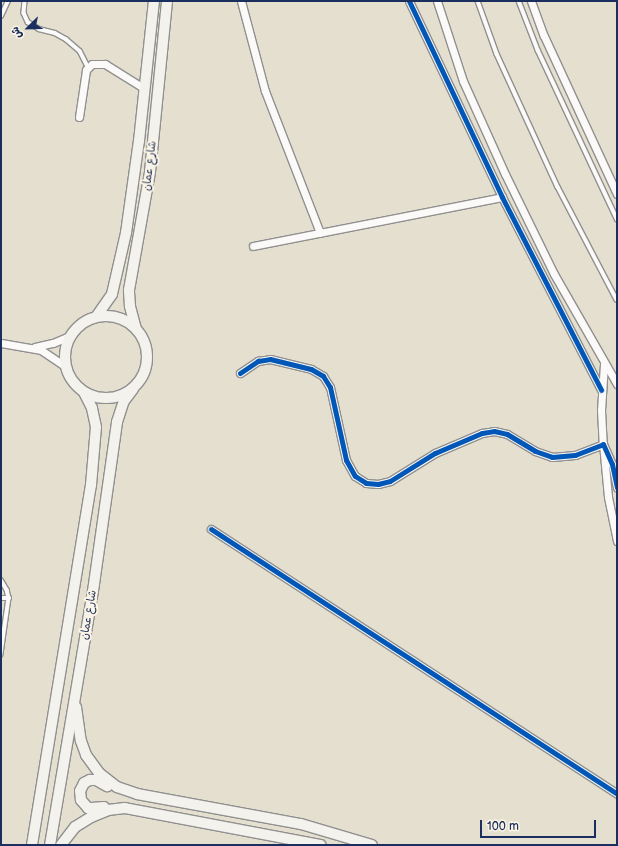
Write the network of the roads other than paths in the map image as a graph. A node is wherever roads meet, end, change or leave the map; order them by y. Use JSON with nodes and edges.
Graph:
{"nodes":[{"id":1,"x":8,"y":1,"type":"edge"},
{"id":2,"x":25,"y":1,"type":"edge"},
{"id":3,"x":154,"y":1,"type":"edge"},
{"id":4,"x":167,"y":1,"type":"edge"},
{"id":5,"x":241,"y":1,"type":"edge"},
{"id":6,"x":409,"y":1,"type":"edge"},
{"id":7,"x":437,"y":1,"type":"edge"},
{"id":8,"x":478,"y":1,"type":"edge"},
{"id":9,"x":519,"y":1,"type":"edge"},
{"id":10,"x":531,"y":1,"type":"edge"},
{"id":11,"x":1,"y":16,"type":"edge"},
{"id":12,"x":88,"y":66,"type":"junction"},
{"id":13,"x":145,"y":89,"type":"junction"},
{"id":14,"x":79,"y":118,"type":"dead end"},
{"id":15,"x":617,"y":194,"type":"edge"},
{"id":16,"x":502,"y":197,"type":"junction"},
{"id":17,"x":617,"y":220,"type":"edge"},
{"id":18,"x":320,"y":232,"type":"junction"},
{"id":19,"x":253,"y":246,"type":"dead end"},
{"id":20,"x":617,"y":300,"type":"edge"},
{"id":21,"x":96,"y":317,"type":"junction"},
{"id":22,"x":136,"y":329,"type":"junction"},
{"id":23,"x":72,"y":335,"type":"junction"},
{"id":24,"x":1,"y":343,"type":"edge"},
{"id":25,"x":33,"y":348,"type":"junction"},
{"id":26,"x":604,"y":364,"type":"junction"},
{"id":27,"x":66,"y":367,"type":"junction"},
{"id":28,"x":240,"y":372,"type":"dead end"},
{"id":29,"x":617,"y":384,"type":"edge"},
{"id":30,"x":133,"y":389,"type":"junction"},
{"id":31,"x":601,"y":390,"type":"junction"},
{"id":32,"x":84,"y":392,"type":"junction"},
{"id":33,"x":603,"y":444,"type":"junction"},
{"id":34,"x":617,"y":487,"type":"edge"},
{"id":35,"x":211,"y":529,"type":"dead end"},
{"id":36,"x":617,"y":541,"type":"edge"},
{"id":37,"x":1,"y":580,"type":"edge"},
{"id":38,"x":1,"y":598,"type":"edge"},
{"id":39,"x":8,"y":598,"type":"junction"},
{"id":40,"x":1,"y":617,"type":"edge"},
{"id":41,"x":6,"y":617,"type":"junction"},
{"id":42,"x":2,"y":636,"type":"edge"},
{"id":43,"x":1,"y":654,"type":"edge"},
{"id":44,"x":75,"y":699,"type":"junction"},
{"id":45,"x":124,"y":790,"type":"junction"},
{"id":46,"x":617,"y":794,"type":"edge"},
{"id":47,"x":126,"y":808,"type":"junction"},
{"id":48,"x":32,"y":845,"type":"edge"},
{"id":49,"x":50,"y":845,"type":"edge"},
{"id":50,"x":61,"y":845,"type":"edge"},
{"id":51,"x":321,"y":845,"type":"edge"},
{"id":52,"x":372,"y":845,"type":"edge"}],
"edges":[{"from":1,"to":11,"type":"lane"},
{"from":2,"to":12,"type":"lane"},
{"from":3,"to":13,"type":"main road","name":"شارع عمان"},
{"from":4,"to":22,"type":"main road","name":"شارع عمان"},
{"from":5,"to":18,"type":"street"},
{"from":6,"to":16,"type":"street"},
{"from":7,"to":26,"type":"street"},
{"from":8,"to":20,"type":"lane"},
{"from":9,"to":17,"type":"lane"},
{"from":10,"to":15,"type":"street"},
{"from":12,"to":13,"type":"street"},
{"from":12,"to":14,"type":"street"},
{"from":13,"to":21,"type":"main road","name":"شارع عمان"},
{"from":16,"to":18,"type":"street"},
{"from":16,"to":31,"type":"street"},
{"from":18,"to":19,"type":"street"},
{"from":21,"to":22,"type":"main road"},
{"from":21,"to":23,"type":"main road"},
{"from":22,"to":30,"type":"main road"},
{"from":23,"to":25,"type":"street"},
{"from":23,"to":27,"type":"main road"},
{"from":24,"to":25,"type":"street"},
{"from":25,"to":27,"type":"street"},
{"from":26,"to":29,"type":"street"},
{"from":26,"to":31,"type":"street"},
{"from":27,"to":32,"type":"main road"},
{"from":28,"to":33,"type":"street"},
{"from":30,"to":32,"type":"main road"},
{"from":30,"to":44,"type":"main road","name":"شارع عمان"},
{"from":31,"to":33,"type":"street"},
{"from":32,"to":48,"type":"main road","name":"شارع عمان"},
{"from":33,"to":34,"type":"street"},
{"from":33,"to":36,"type":"street"},
{"from":35,"to":46,"type":"street"},
{"from":37,"to":39,"type":"lane"},
{"from":38,"to":39,"type":"lane"},
{"from":39,"to":41,"type":"lane"},
{"from":40,"to":41,"type":"lane"},
{"from":41,"to":42,"type":"lane"},
{"from":42,"to":43,"type":"lane"},
{"from":44,"to":45,"type":"main road"},
{"from":44,"to":49,"type":"main road","name":"شارع عمان"},
{"from":45,"to":47,"type":"main road"},
{"from":45,"to":52,"type":"main road"},
{"from":47,"to":50,"type":"main road"},
{"from":47,"to":51,"type":"main road"}]}
